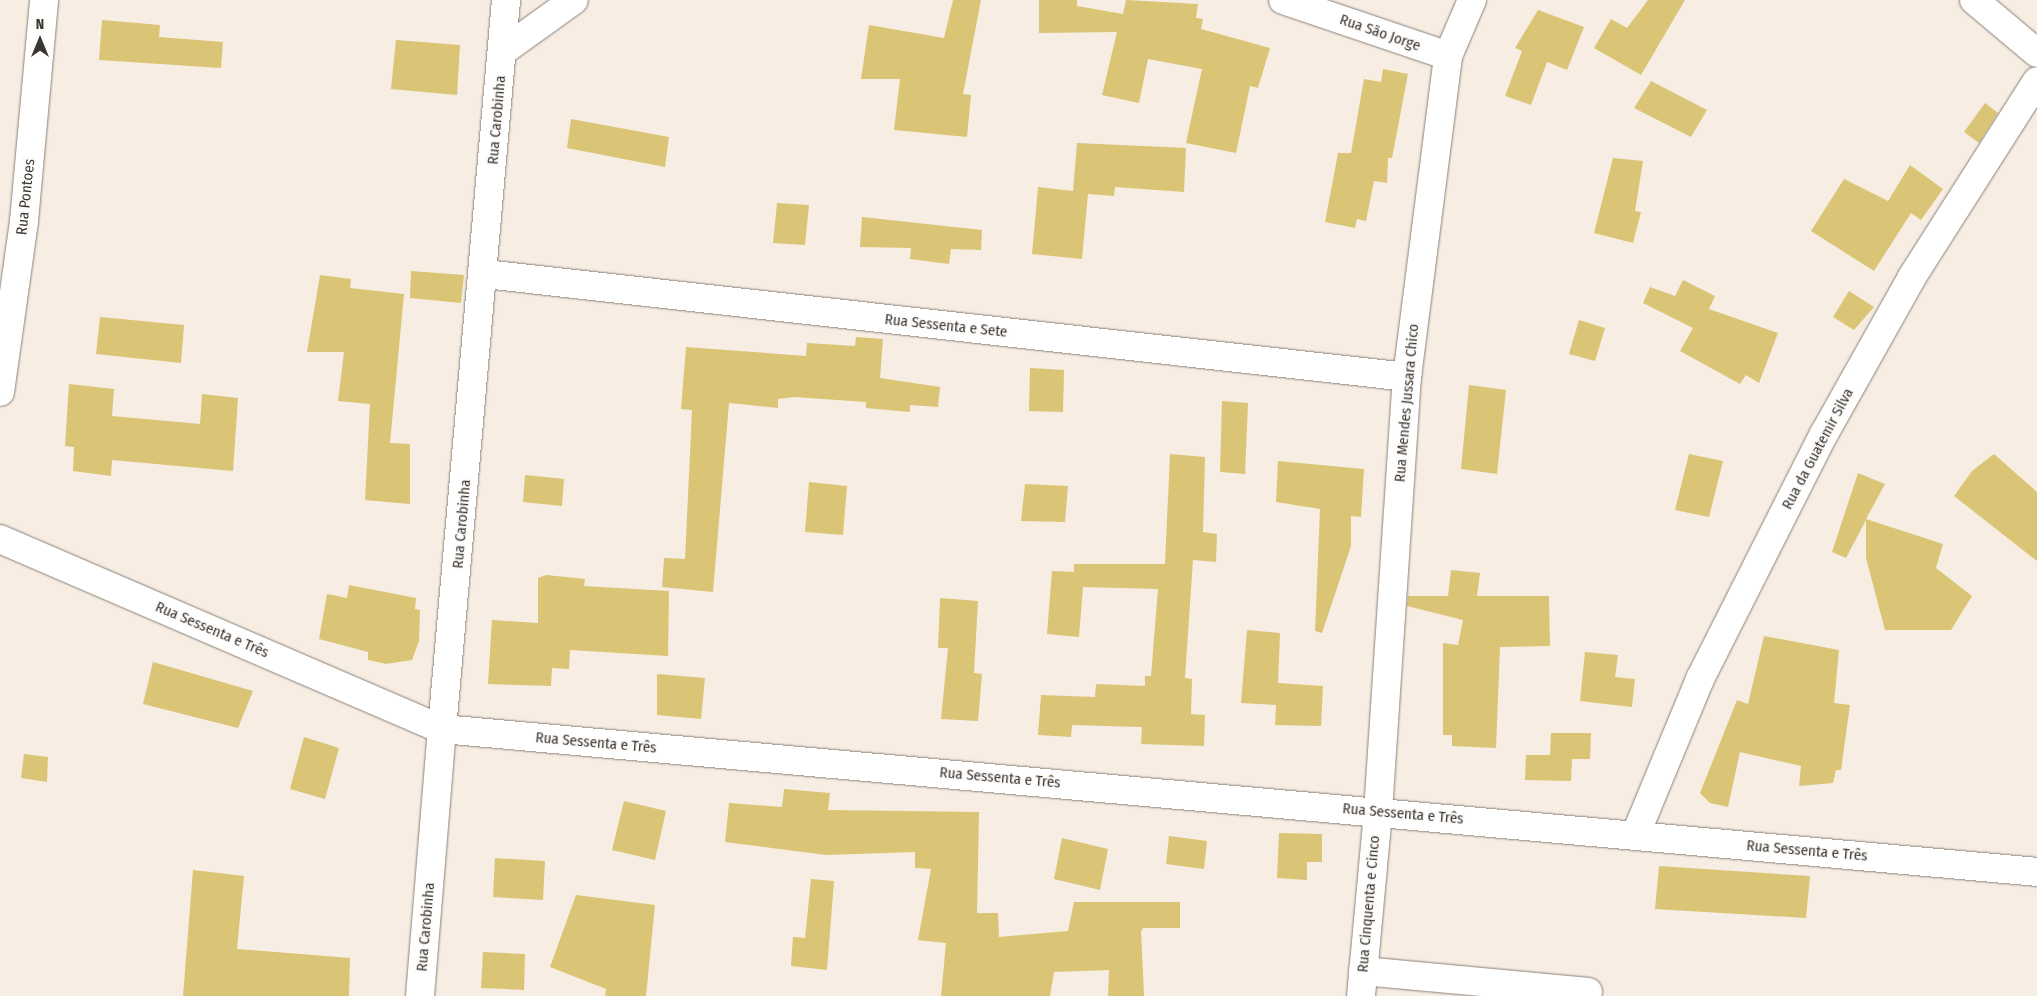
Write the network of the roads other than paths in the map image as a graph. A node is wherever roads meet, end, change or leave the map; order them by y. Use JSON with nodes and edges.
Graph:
{"nodes":[{"id":1,"x":44,"y":0,"type":"edge"},
{"id":2,"x":506,"y":0,"type":"edge"},
{"id":3,"x":574,"y":0,"type":"edge"},
{"id":4,"x":1283,"y":0,"type":"edge"},
{"id":5,"x":1472,"y":0,"type":"edge"},
{"id":6,"x":1974,"y":0,"type":"edge"},
{"id":7,"x":503,"y":51,"type":"junction"},
{"id":8,"x":2037,"y":53,"type":"edge"},
{"id":9,"x":1448,"y":56,"type":"junction"},
{"id":10,"x":2037,"y":81,"type":"edge"},
{"id":11,"x":485,"y":274,"type":"junction"},
{"id":12,"x":1407,"y":377,"type":"junction"},
{"id":13,"x":0,"y":392,"type":"edge"},
{"id":14,"x":0,"y":539,"type":"edge"},
{"id":15,"x":442,"y":729,"type":"junction"},
{"id":16,"x":1378,"y":812,"type":"junction"},
{"id":17,"x":1636,"y":836,"type":"junction"},
{"id":18,"x":2037,"y":872,"type":"edge"},
{"id":19,"x":1362,"y":983,"type":"edge"},
{"id":20,"x":1588,"y":992,"type":"dead end"},
{"id":21,"x":420,"y":996,"type":"edge"}],
"edges":[{"from":1,"to":13,"type":"street","name":"Rua Pontoes"},
{"from":2,"to":7,"type":"street","name":"Rua Carobinha"},
{"from":3,"to":7,"type":"street"},
{"from":4,"to":9,"type":"street","name":"Rua São Jorge"},
{"from":5,"to":9,"type":"street","name":"Rua Mendes Jussara Chico"},
{"from":6,"to":8,"type":"street"},
{"from":7,"to":11,"type":"street","name":"Rua Carobinha"},
{"from":9,"to":12,"type":"street","name":"Rua Mendes Jussara Chico"},
{"from":10,"to":17,"type":"street","name":"Rua da Guatemir Silva"},
{"from":11,"to":12,"type":"street","name":"Rua Sessenta e Sete"},
{"from":11,"to":15,"type":"street","name":"Rua Carobinha"},
{"from":12,"to":16,"type":"street","name":"Rua Mendes Jussara Chico"},
{"from":14,"to":15,"type":"street","name":"Rua Sessenta e Três"},
{"from":15,"to":16,"type":"street","name":"Rua Sessenta e Três"},
{"from":15,"to":21,"type":"street","name":"Rua Carobinha"},
{"from":16,"to":17,"type":"street","name":"Rua Sessenta e Três"},
{"from":16,"to":19,"type":"street","name":"Rua Cinquenta e Cinco"},
{"from":17,"to":18,"type":"street","name":"Rua Sessenta e Três"},
{"from":19,"to":20,"type":"street"}]}
